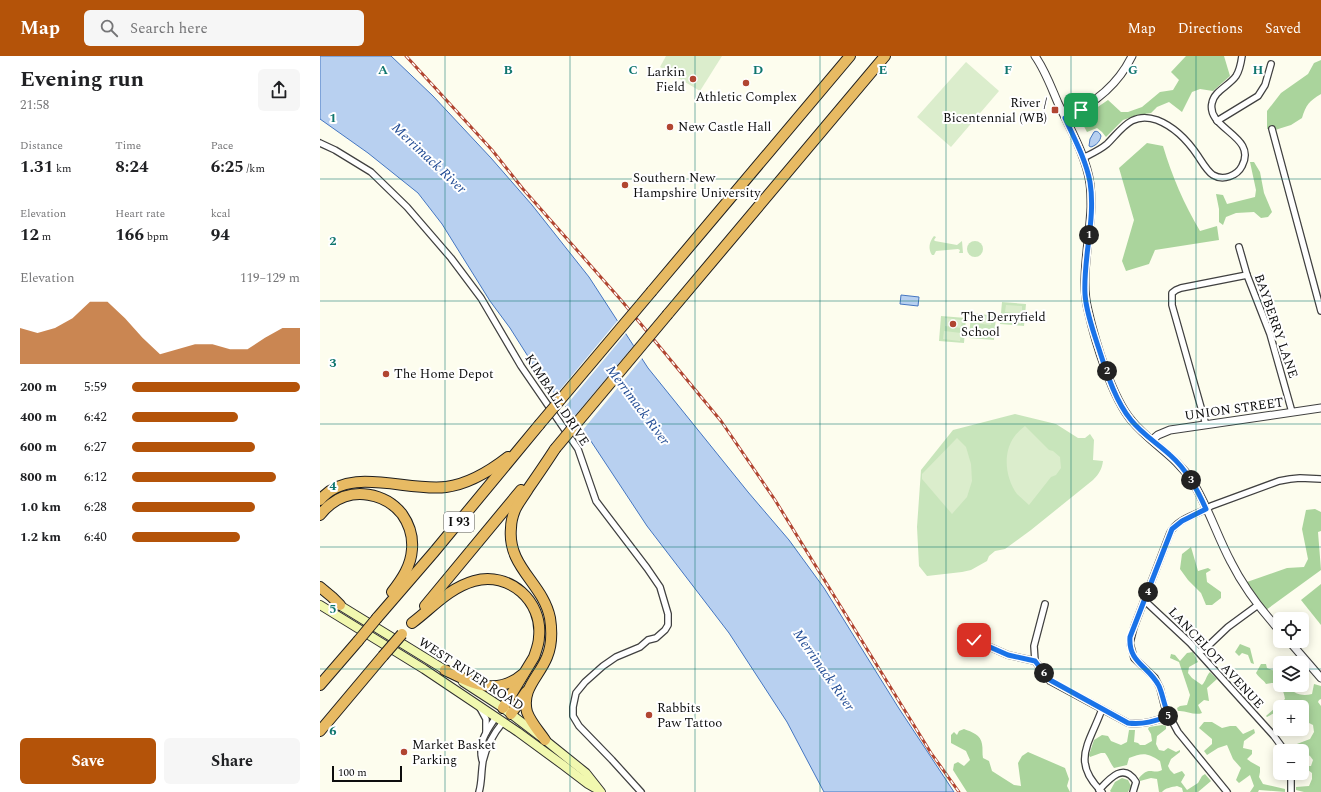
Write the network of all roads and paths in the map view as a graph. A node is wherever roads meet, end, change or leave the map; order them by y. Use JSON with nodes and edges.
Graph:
{"nodes":[{"id":1,"x":850,"y":56,"type":"edge"},
{"id":2,"x":885,"y":56,"type":"edge"},
{"id":3,"x":1035,"y":56,"type":"edge"},
{"id":4,"x":1132,"y":56,"type":"edge"},
{"id":5,"x":1242,"y":56,"type":"edge"},
{"id":6,"x":1271,"y":64,"type":"dead end"},
{"id":7,"x":1065,"y":118,"type":"junction"},
{"id":8,"x":1217,"y":121,"type":"junction"},
{"id":9,"x":1272,"y":130,"type":"dead end"},
{"id":10,"x":320,"y":143,"type":"edge"},
{"id":11,"x":1083,"y":158,"type":"junction"},
{"id":12,"x":1239,"y":247,"type":"dead end"},
{"id":13,"x":1247,"y":276,"type":"junction"},
{"id":14,"x":1321,"y":311,"type":"edge"},
{"id":15,"x":1321,"y":408,"type":"edge"},
{"id":16,"x":1292,"y":412,"type":"junction"},
{"id":17,"x":1206,"y":425,"type":"junction"},
{"id":18,"x":1152,"y":440,"type":"junction"},
{"id":19,"x":526,"y":441,"type":"junction"},
{"id":20,"x":556,"y":449,"type":"junction"},
{"id":21,"x":1321,"y":479,"type":"edge"},
{"id":22,"x":320,"y":500,"type":"edge"},
{"id":23,"x":1206,"y":509,"type":"junction"},
{"id":24,"x":320,"y":515,"type":"edge"},
{"id":25,"x":320,"y":587,"type":"edge"},
{"id":26,"x":320,"y":593,"type":"edge"},
{"id":27,"x":1145,"y":601,"type":"junction"},
{"id":28,"x":1045,"y":604,"type":"dead end"},
{"id":29,"x":320,"y":605,"type":"edge"},
{"id":30,"x":1258,"y":605,"type":"junction"},
{"id":31,"x":340,"y":606,"type":"junction"},
{"id":32,"x":377,"y":618,"type":"junction"},
{"id":33,"x":412,"y":622,"type":"junction"},
{"id":34,"x":1273,"y":623,"type":"edge"},
{"id":35,"x":974,"y":640,"type":"dead end"},
{"id":36,"x":1295,"y":648,"type":"edge"},
{"id":37,"x":1198,"y":652,"type":"junction"},
{"id":38,"x":1035,"y":661,"type":"junction"},
{"id":39,"x":445,"y":670,"type":"junction"},
{"id":40,"x":527,"y":670,"type":"junction"},
{"id":41,"x":1321,"y":678,"type":"edge"},
{"id":42,"x":320,"y":685,"type":"edge"},
{"id":43,"x":528,"y":690,"type":"junction"},
{"id":44,"x":477,"y":705,"type":"junction"},
{"id":45,"x":1102,"y":708,"type":"junction"},
{"id":46,"x":507,"y":711,"type":"junction"},
{"id":47,"x":1169,"y":716,"type":"junction"},
{"id":48,"x":496,"y":717,"type":"junction"},
{"id":49,"x":503,"y":722,"type":"junction"},
{"id":50,"x":320,"y":731,"type":"edge"},
{"id":51,"x":485,"y":734,"type":"junction"},
{"id":52,"x":545,"y":740,"type":"junction"},
{"id":53,"x":1280,"y":744,"type":"edge"},
{"id":54,"x":483,"y":762,"type":"junction"},
{"id":55,"x":1291,"y":780,"type":"edge"},
{"id":56,"x":599,"y":790,"type":"edge"},
{"id":57,"x":1100,"y":791,"type":"edge"},
{"id":58,"x":479,"y":792,"type":"edge"},
{"id":59,"x":642,"y":792,"type":"edge"},
{"id":60,"x":1133,"y":792,"type":"edge"},
{"id":61,"x":1226,"y":792,"type":"edge"},
{"id":62,"x":1291,"y":792,"type":"edge"}],
"edges":[{"from":1,"to":19,"type":"highway","number":"I 93","bridge":true},
{"from":2,"to":20,"type":"highway","number":"I 93","bridge":true},
{"from":3,"to":7,"type":"street"},
{"from":4,"to":7,"type":"street"},
{"from":5,"to":8,"type":"street"},
{"from":6,"to":8,"type":"street"},
{"from":7,"to":11,"type":"street"},
{"from":8,"to":11,"type":"street"},
{"from":9,"to":14,"type":"street"},
{"from":10,"to":59,"type":"street","name":"KIMBALL DRIVE"},
{"from":11,"to":18,"type":"street"},
{"from":12,"to":13,"type":"street","name":"BAYBERRY LANE"},
{"from":13,"to":16,"type":"street","name":"BAYBERRY LANE"},
{"from":13,"to":17,"type":"street"},
{"from":15,"to":16,"type":"street","name":"UNION STREET"},
{"from":16,"to":17,"type":"street","name":"UNION STREET"},
{"from":17,"to":18,"type":"street","name":"UNION STREET"},
{"from":18,"to":23,"type":"street"},
{"from":19,"to":22,"type":"highway"},
{"from":19,"to":32,"type":"highway","number":"I 93"},
{"from":20,"to":33,"type":"highway","number":"I 93"},
{"from":20,"to":43,"type":"highway"},
{"from":21,"to":23,"type":"street"},
{"from":23,"to":27,"type":"street"},
{"from":23,"to":30,"type":"street"},
{"from":24,"to":32,"type":"highway"},
{"from":25,"to":31,"type":"highway"},
{"from":26,"to":31,"type":"main road","name":"WEST RIVER ROAD"},
{"from":27,"to":37,"type":"street","name":"LANCELOT AVENUE"},
{"from":27,"to":47,"type":"street"},
{"from":28,"to":38,"type":"street"},
{"from":29,"to":44,"type":"main road","name":"WEST RIVER ROAD"},
{"from":30,"to":34,"type":"street"},
{"from":30,"to":37,"type":"street"},
{"from":31,"to":39,"type":"main road","name":"WEST RIVER ROAD"},
{"from":32,"to":42,"type":"highway","number":"I 93","bridge":true},
{"from":33,"to":40,"type":"highway"},
{"from":33,"to":50,"type":"highway","number":"I 93","bridge":true},
{"from":35,"to":38,"type":"street"},
{"from":36,"to":41,"type":"street"},
{"from":37,"to":53,"type":"street","name":"LANCELOT AVENUE"},
{"from":38,"to":45,"type":"street"},
{"from":39,"to":40,"type":"highway"},
{"from":39,"to":46,"type":"main road","name":"WEST RIVER ROAD"},
{"from":40,"to":46,"type":"highway"},
{"from":43,"to":46,"type":"highway"},
{"from":43,"to":52,"type":"highway"},
{"from":44,"to":48,"type":"main road","name":"WEST RIVER ROAD"},
{"from":44,"to":51,"type":"street"},
{"from":45,"to":47,"type":"street"},
{"from":45,"to":57,"type":"street"},
{"from":46,"to":48,"type":"main road"},
{"from":46,"to":49,"type":"main road"},
{"from":46,"to":52,"type":"main road","name":"WEST RIVER ROAD"},
{"from":47,"to":61,"type":"street"},
{"from":48,"to":49,"type":"main road","name":"WEST RIVER ROAD"},
{"from":48,"to":51,"type":"street"},
{"from":49,"to":54,"type":"street"},
{"from":49,"to":56,"type":"main road","name":"WEST RIVER ROAD"},
{"from":51,"to":54,"type":"street"},
{"from":52,"to":56,"type":"main road","name":"WEST RIVER ROAD"},
{"from":54,"to":58,"type":"street"},
{"from":55,"to":62,"type":"street"},
{"from":57,"to":60,"type":"street"}]}
